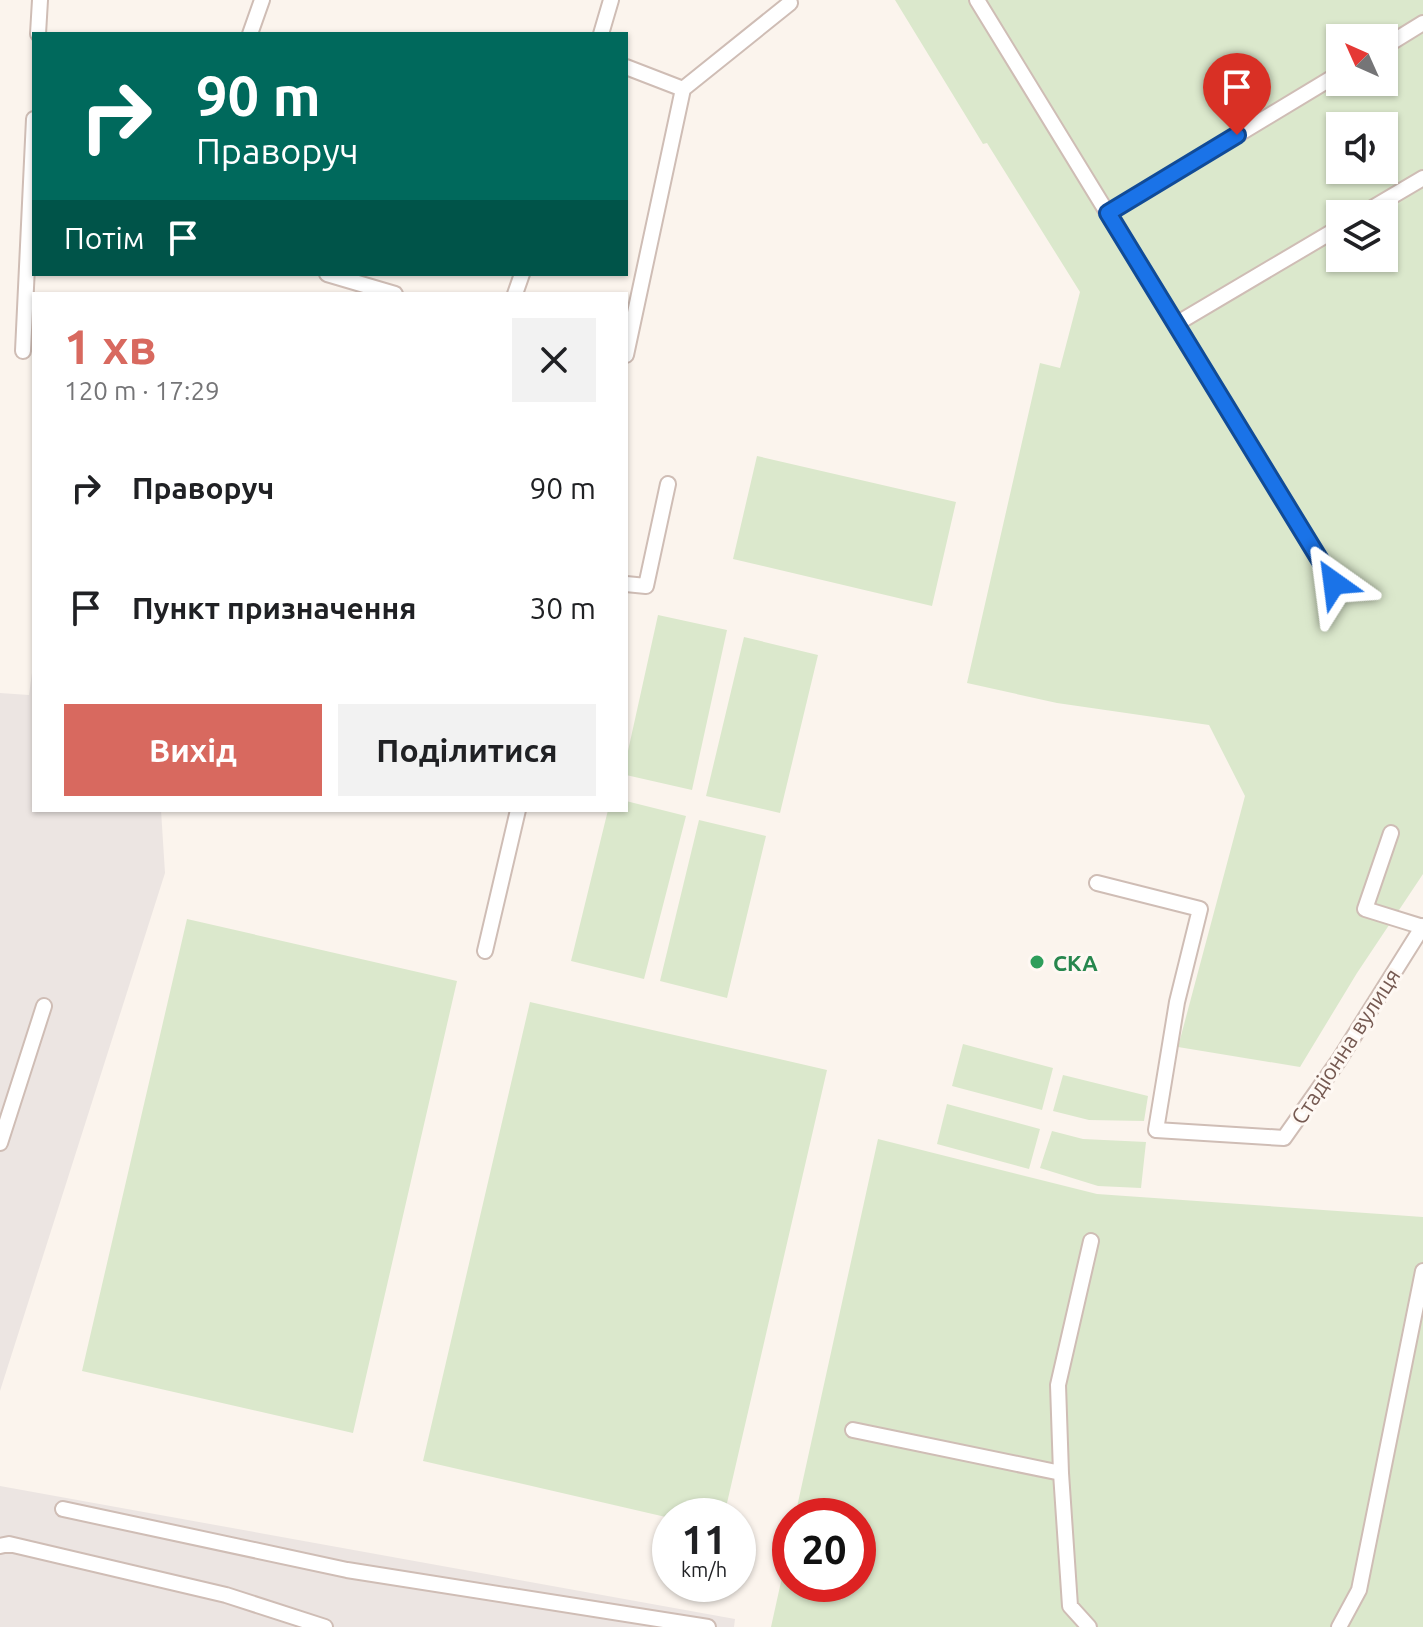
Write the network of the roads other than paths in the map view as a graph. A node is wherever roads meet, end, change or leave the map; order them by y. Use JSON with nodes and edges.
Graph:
{"nodes":[{"id":1,"x":40,"y":0,"type":"edge"},
{"id":2,"x":262,"y":0,"type":"edge"},
{"id":3,"x":611,"y":0,"type":"edge"},
{"id":4,"x":977,"y":0,"type":"edge"},
{"id":5,"x":790,"y":3,"type":"dead end"},
{"id":6,"x":1423,"y":23,"type":"edge"},
{"id":7,"x":38,"y":32,"type":"edge"},
{"id":8,"x":251,"y":32,"type":"edge"},
{"id":9,"x":602,"y":32,"type":"edge"},
{"id":10,"x":1398,"y":38,"type":"edge"},
{"id":11,"x":628,"y":68,"type":"edge"},
{"id":12,"x":1326,"y":81,"type":"edge"},
{"id":13,"x":683,"y":89,"type":"junction"},
{"id":14,"x":32,"y":161,"type":"edge"},
{"id":15,"x":1423,"y":178,"type":"edge"},
{"id":16,"x":1386,"y":200,"type":"edge"},
{"id":17,"x":1108,"y":213,"type":"junction"},
{"id":18,"x":1326,"y":235,"type":"edge"},
{"id":19,"x":334,"y":276,"type":"edge"},
{"id":20,"x":388,"y":292,"type":"edge"},
{"id":21,"x":1176,"y":324,"type":"junction"},
{"id":22,"x":628,"y":346,"type":"edge"},
{"id":23,"x":23,"y":351,"type":"dead end"},
{"id":24,"x":668,"y":484,"type":"dead end"},
{"id":25,"x":1334,"y":583,"type":"dead end"},
{"id":26,"x":628,"y":584,"type":"edge"},
{"id":27,"x":518,"y":812,"type":"edge"},
{"id":28,"x":1391,"y":833,"type":"dead end"},
{"id":29,"x":1097,"y":883,"type":"dead end"},
{"id":30,"x":1423,"y":926,"type":"edge"},
{"id":31,"x":485,"y":951,"type":"dead end"},
{"id":32,"x":44,"y":1006,"type":"dead end"},
{"id":33,"x":0,"y":1143,"type":"edge"},
{"id":34,"x":1091,"y":1241,"type":"dead end"},
{"id":35,"x":1423,"y":1271,"type":"edge"},
{"id":36,"x":853,"y":1430,"type":"dead end"},
{"id":37,"x":1061,"y":1473,"type":"junction"},
{"id":38,"x":63,"y":1509,"type":"dead end"},
{"id":39,"x":0,"y":1546,"type":"edge"},
{"id":40,"x":325,"y":1627,"type":"edge"},
{"id":41,"x":708,"y":1627,"type":"edge"},
{"id":42,"x":1089,"y":1627,"type":"edge"},
{"id":43,"x":1339,"y":1627,"type":"edge"}],
"edges":[{"from":1,"to":7,"type":"lane"},
{"from":2,"to":8,"type":"lane"},
{"from":3,"to":9,"type":"lane"},
{"from":4,"to":17,"type":"lane"},
{"from":5,"to":13,"type":"lane"},
{"from":6,"to":10,"type":"lane"},
{"from":11,"to":13,"type":"lane"},
{"from":12,"to":17,"type":"lane"},
{"from":13,"to":22,"type":"lane"},
{"from":14,"to":23,"type":"lane"},
{"from":15,"to":16,"type":"lane"},
{"from":17,"to":21,"type":"lane"},
{"from":18,"to":21,"type":"lane"},
{"from":19,"to":20,"type":"lane"},
{"from":21,"to":25,"type":"lane"},
{"from":24,"to":26,"type":"lane"},
{"from":27,"to":31,"type":"lane"},
{"from":28,"to":30,"type":"lane"},
{"from":29,"to":30,"type":"lane","name":"Стадіонна вулиця"},
{"from":32,"to":33,"type":"lane"},
{"from":34,"to":37,"type":"lane"},
{"from":35,"to":43,"type":"lane"},
{"from":36,"to":37,"type":"lane"},
{"from":37,"to":42,"type":"lane"},
{"from":38,"to":41,"type":"lane"},
{"from":39,"to":40,"type":"lane"}]}
